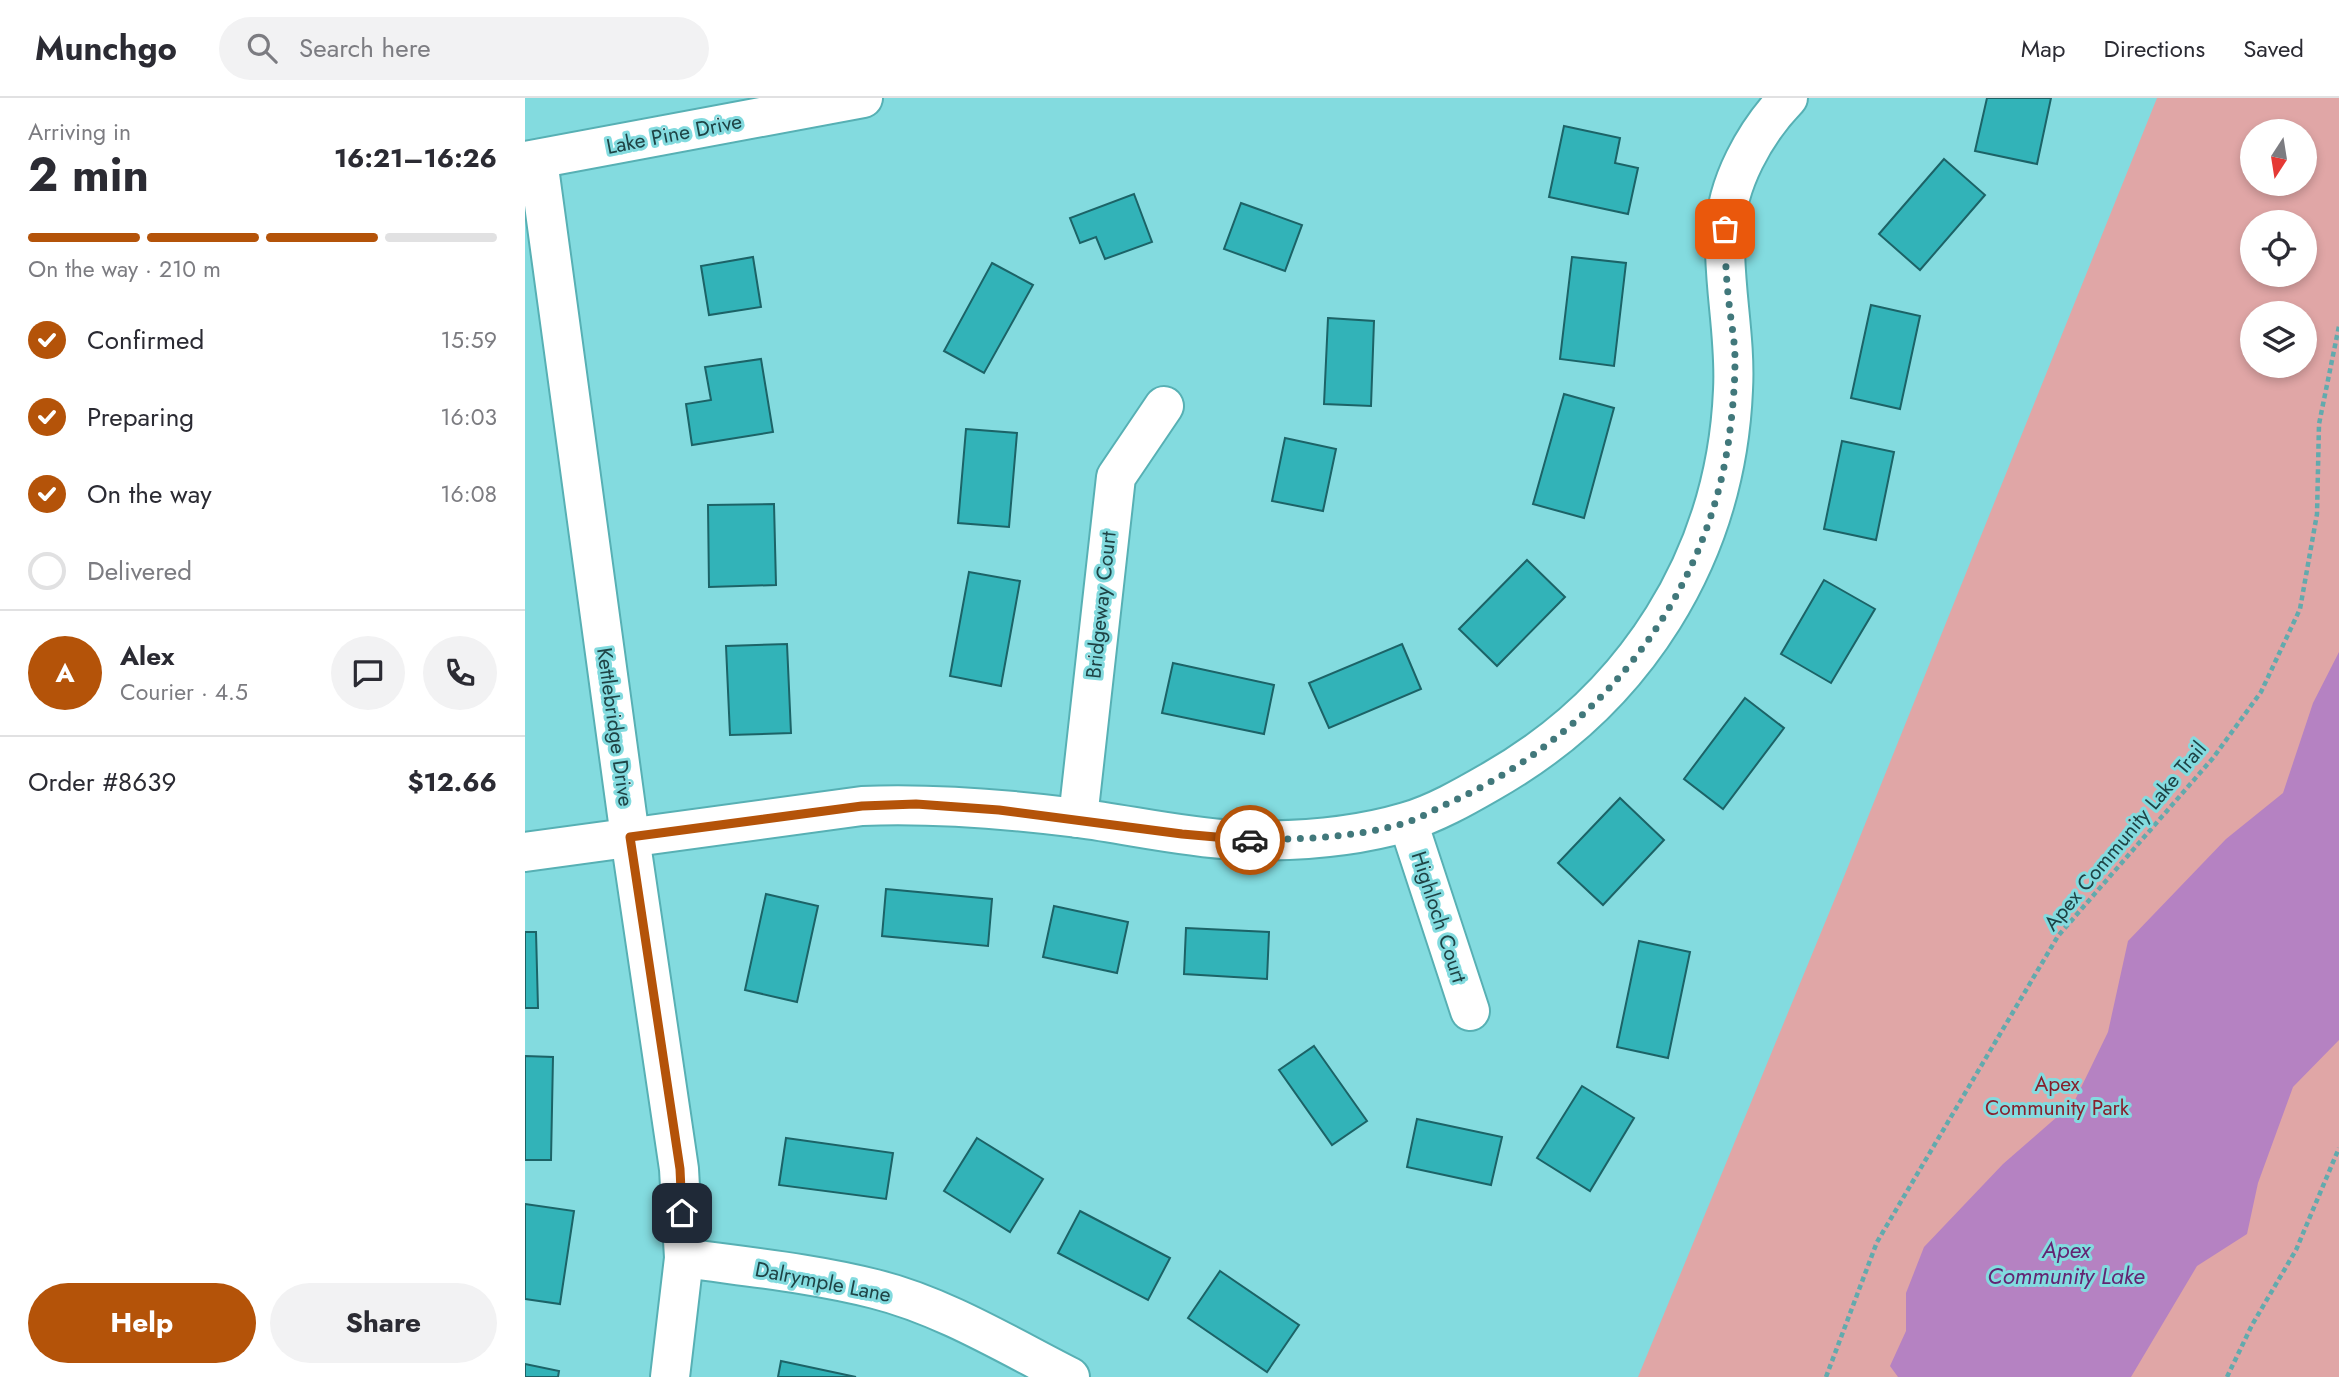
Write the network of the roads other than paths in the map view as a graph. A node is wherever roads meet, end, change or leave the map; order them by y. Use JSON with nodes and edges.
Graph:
{"nodes":[{"id":1,"x":863,"y":98,"type":"edge"},
{"id":2,"x":1788,"y":98,"type":"edge"},
{"id":3,"x":532,"y":161,"type":"edge"},
{"id":4,"x":1164,"y":406,"type":"dead end"},
{"id":5,"x":1077,"y":818,"type":"junction"},
{"id":6,"x":1408,"y":822,"type":"junction"},
{"id":7,"x":630,"y":837,"type":"junction"},
{"id":8,"x":525,"y":852,"type":"edge"},
{"id":9,"x":1470,"y":1011,"type":"dead end"},
{"id":10,"x":684,"y":1258,"type":"junction"},
{"id":11,"x":670,"y":1377,"type":"edge"},
{"id":12,"x":1070,"y":1377,"type":"edge"}],
"edges":[{"from":1,"to":3,"type":"street","name":"Lake Pine Drive"},
{"from":2,"to":6,"type":"street"},
{"from":3,"to":7,"type":"street","name":"Kettlebridge Drive"},
{"from":4,"to":5,"type":"street","name":"Bridgeway Court"},
{"from":5,"to":6,"type":"street"},
{"from":5,"to":7,"type":"street"},
{"from":6,"to":9,"type":"street","name":"Highloch Court"},
{"from":7,"to":8,"type":"street"},
{"from":7,"to":10,"type":"street","name":"Kettlebridge Drive"},
{"from":10,"to":11,"type":"street","name":"Kettlebridge Drive"},
{"from":10,"to":12,"type":"street","name":"Dalrymple Lane"}]}
